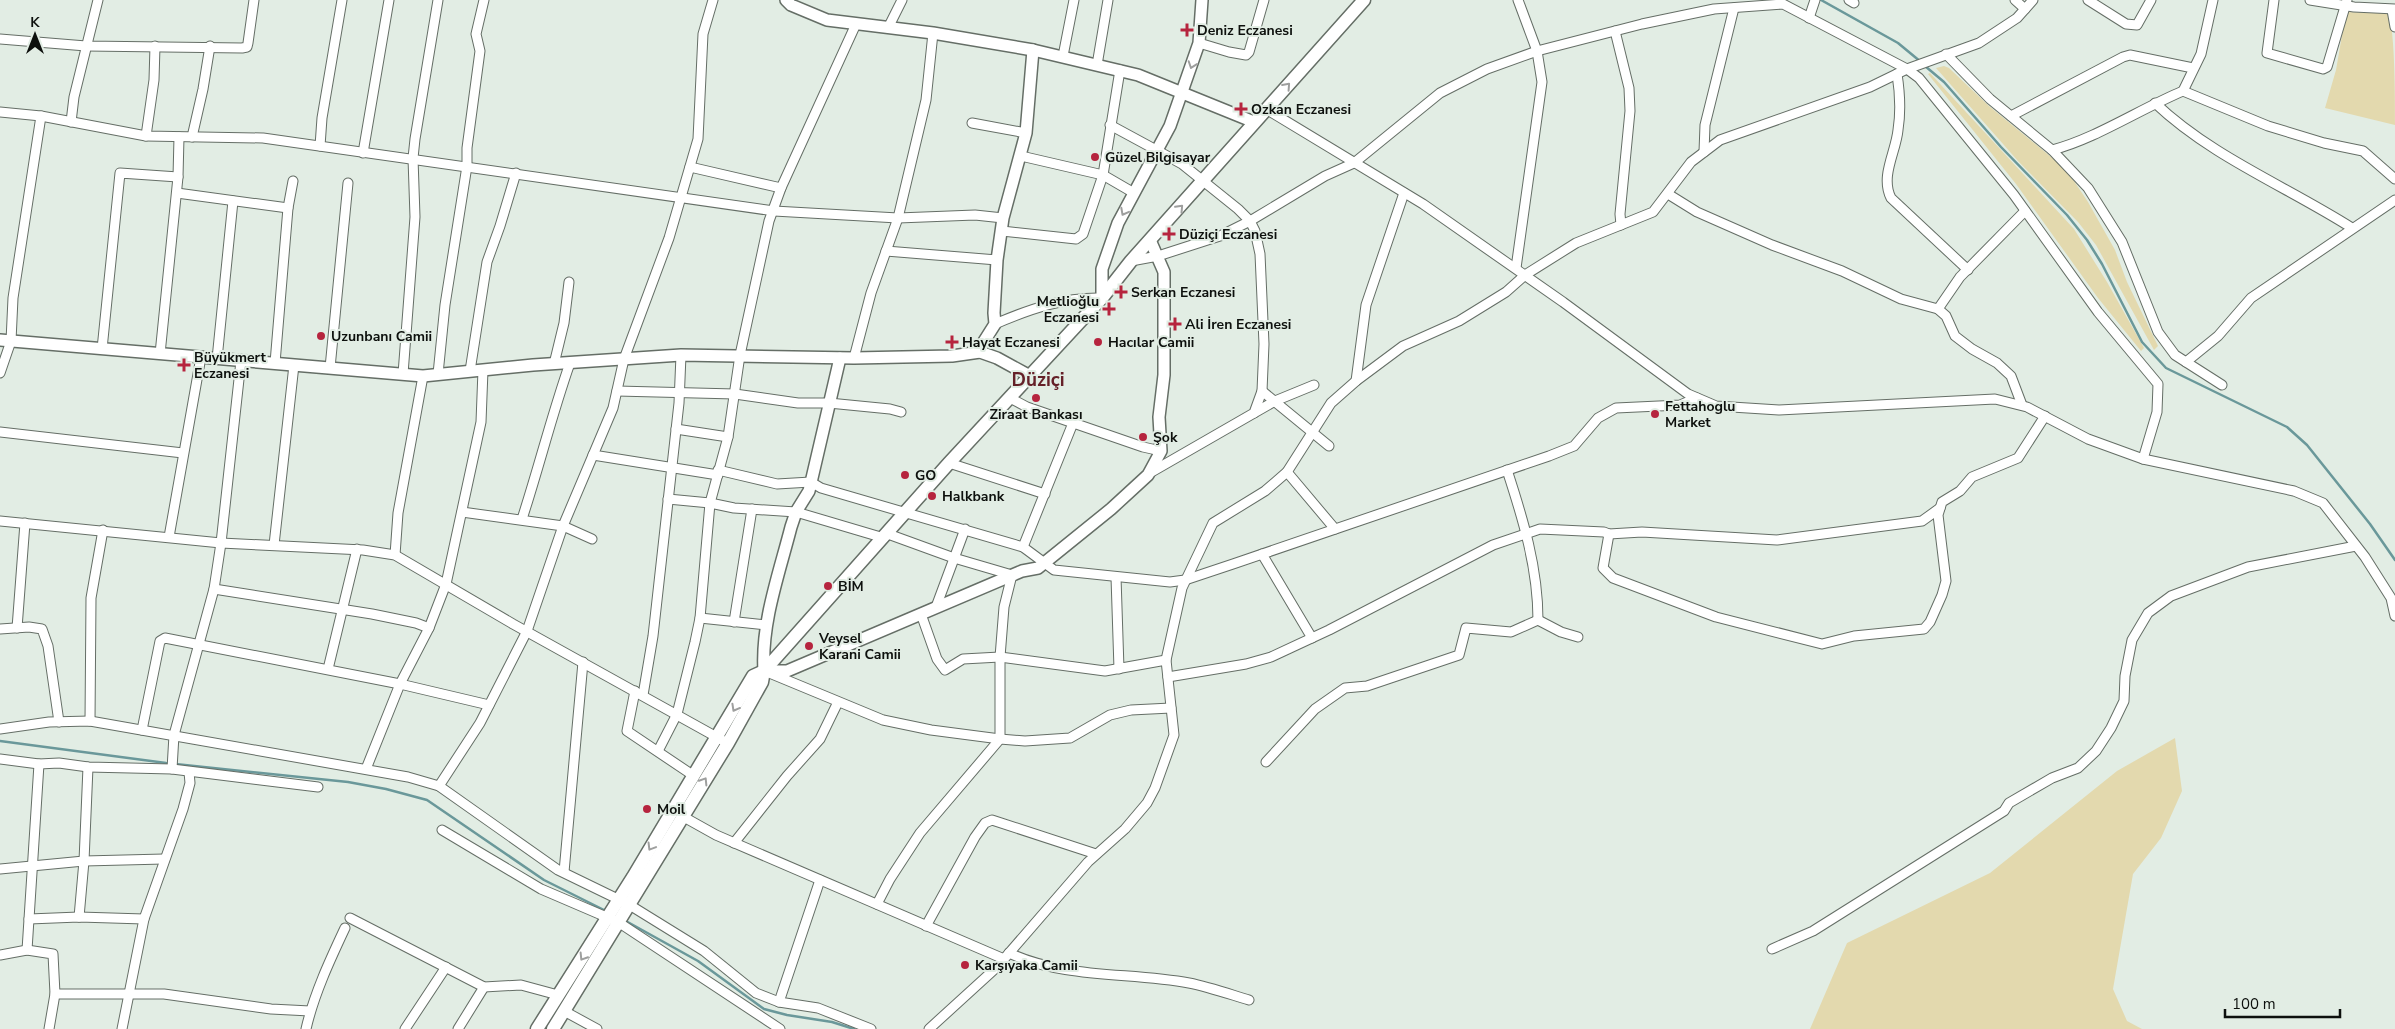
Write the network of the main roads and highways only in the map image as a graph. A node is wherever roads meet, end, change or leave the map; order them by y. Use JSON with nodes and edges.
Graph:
{"nodes":[{"id":1,"x":1364,"y":0,"type":"edge"},
{"id":2,"x":723,"y":740,"type":"junction"},
{"id":3,"x":617,"y":912,"type":"junction"},
{"id":4,"x":537,"y":1029,"type":"edge"},
{"id":5,"x":553,"y":1029,"type":"edge"}],
"edges":[{"from":2,"to":1,"type":"main road","one_way":true},
{"from":3,"to":2,"type":"main road","one_way":true},
{"from":2,"to":3,"type":"main road","one_way":true},
{"from":3,"to":4,"type":"main road","one_way":true},
{"from":3,"to":5,"type":"main road"}]}
